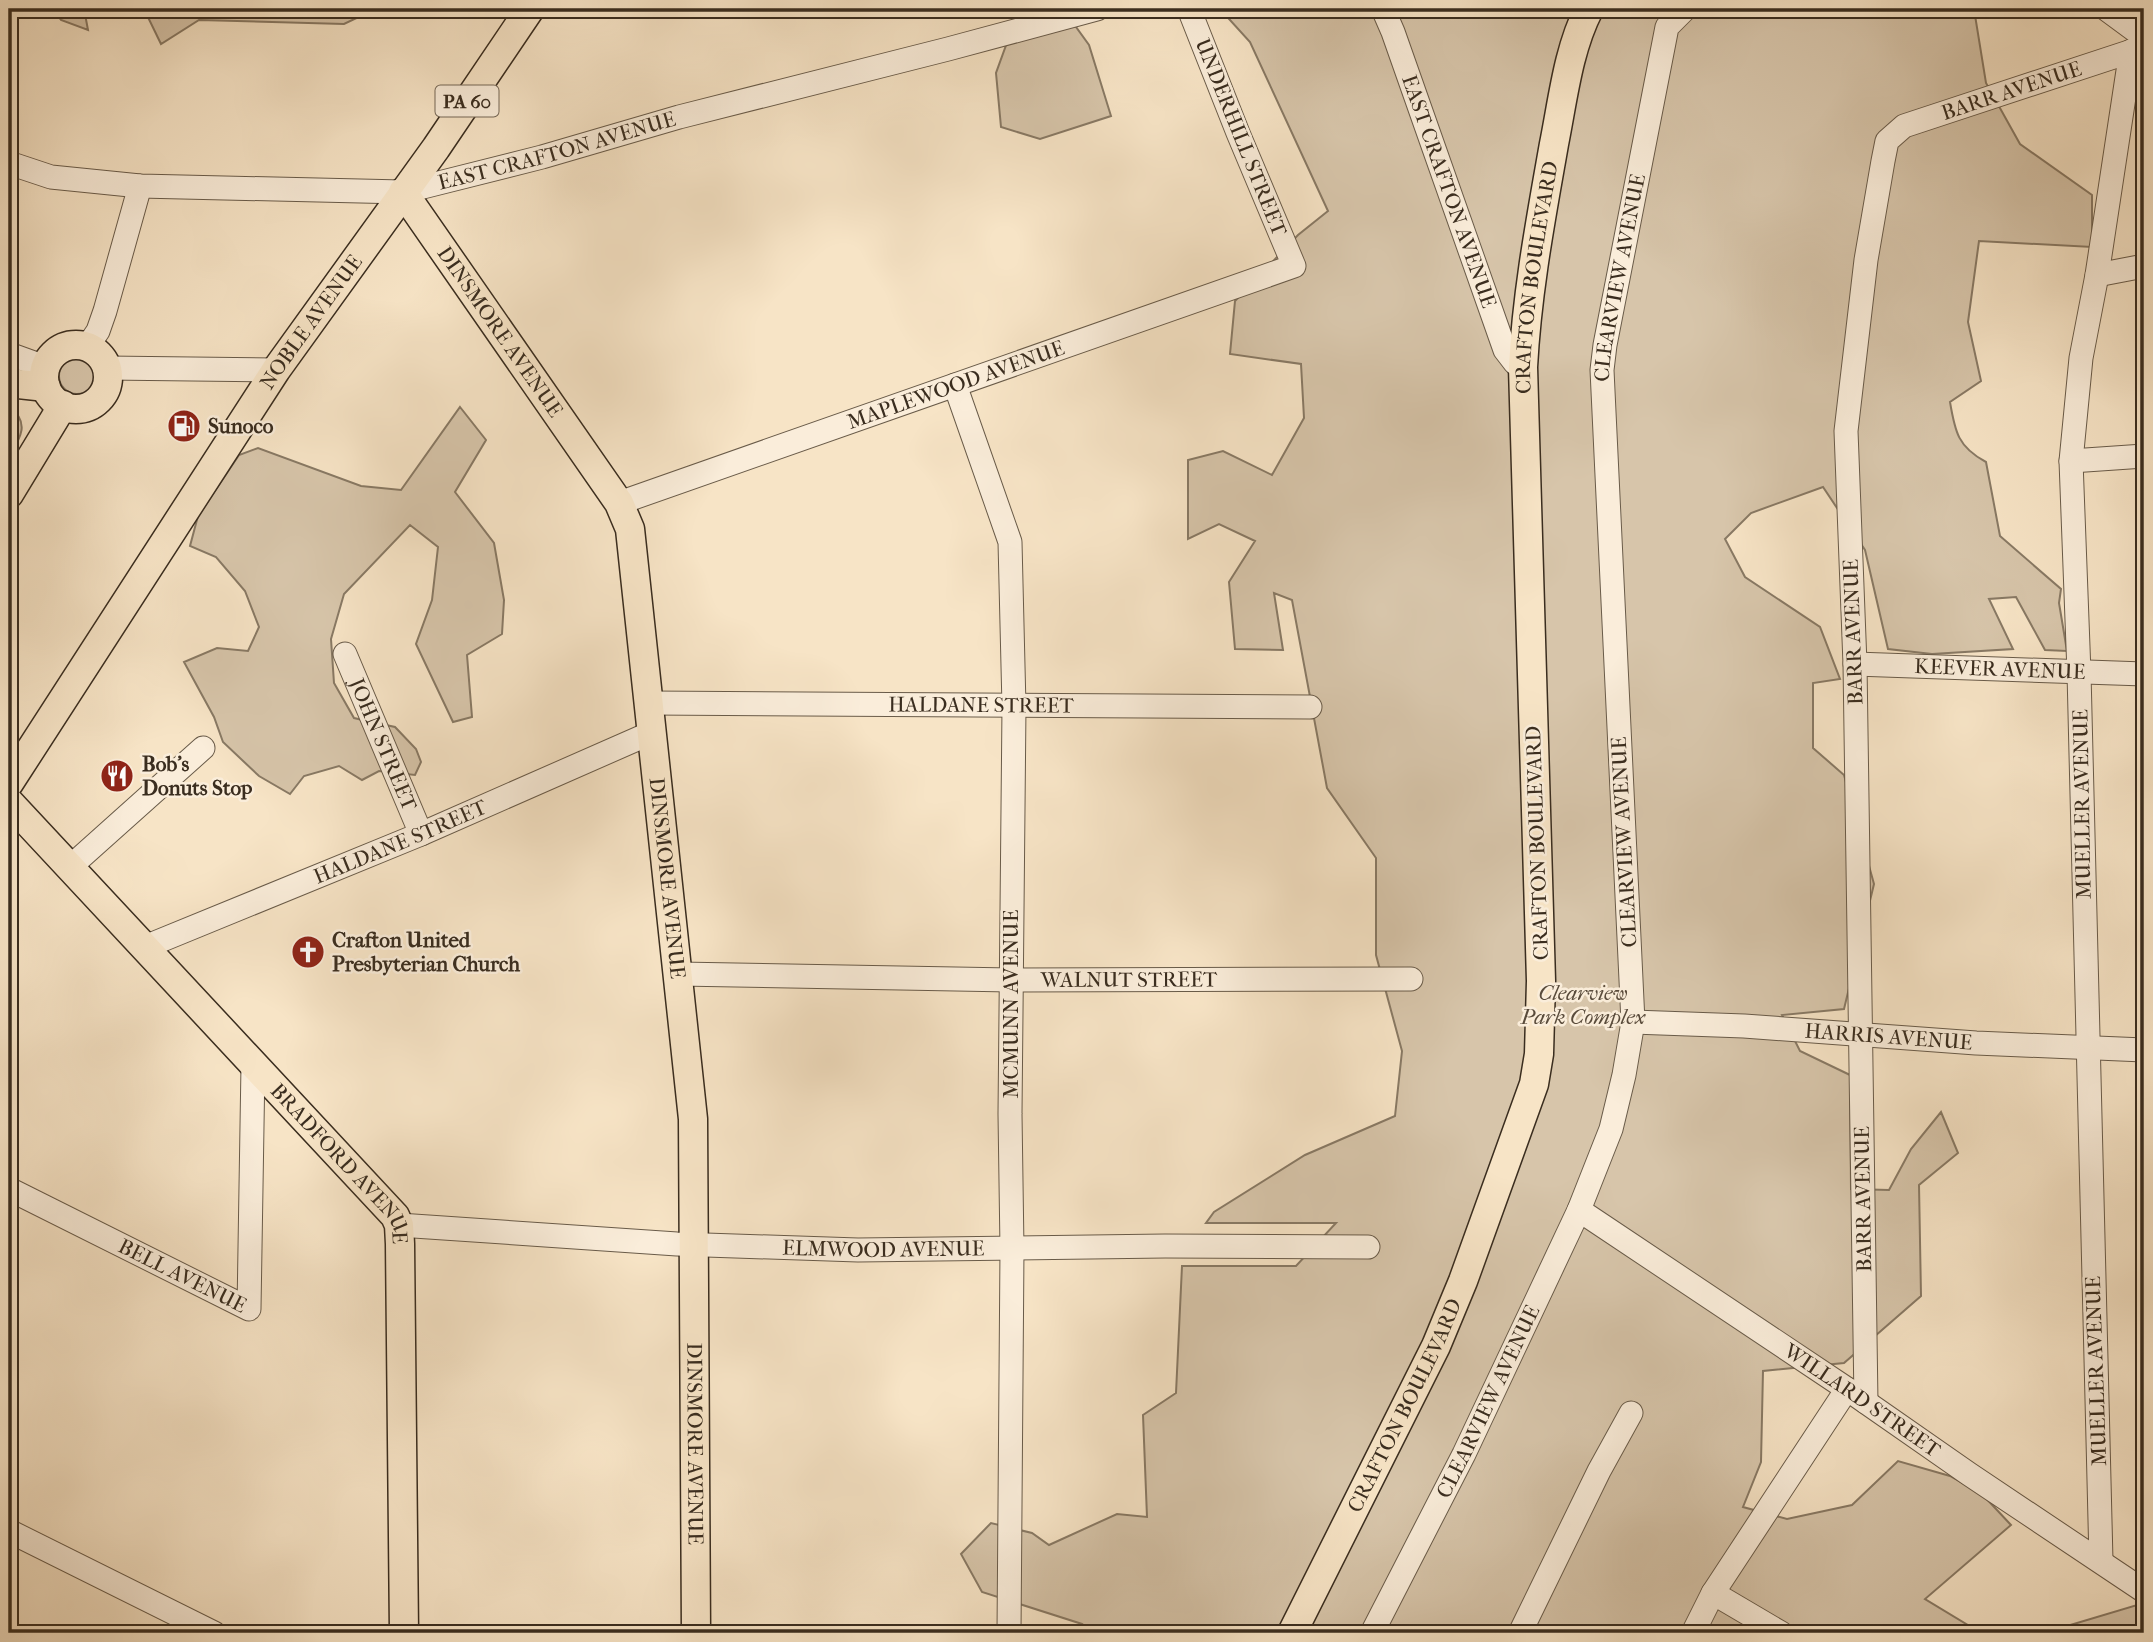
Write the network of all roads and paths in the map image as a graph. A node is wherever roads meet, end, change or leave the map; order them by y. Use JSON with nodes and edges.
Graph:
{"nodes":[{"id":1,"x":530,"y":9,"type":"edge"},
{"id":2,"x":1097,"y":9,"type":"edge"},
{"id":3,"x":1189,"y":9,"type":"edge"},
{"id":4,"x":1383,"y":9,"type":"edge"},
{"id":5,"x":1588,"y":9,"type":"edge"},
{"id":6,"x":1685,"y":9,"type":"edge"},
{"id":7,"x":2106,"y":9,"type":"edge"},
{"id":8,"x":2140,"y":45,"type":"edge"},
{"id":9,"x":9,"y":163,"type":"edge"},
{"id":10,"x":140,"y":186,"type":"junction"},
{"id":11,"x":403,"y":192,"type":"junction"},
{"id":12,"x":1294,"y":266,"type":"joint"},
{"id":13,"x":2144,"y":266,"type":"edge"},
{"id":14,"x":2097,"y":275,"type":"junction"},
{"id":15,"x":86,"y":347,"type":"junction"},
{"id":16,"x":9,"y":354,"type":"edge"},
{"id":17,"x":1523,"y":367,"type":"junction"},
{"id":18,"x":107,"y":368,"type":"junction"},
{"id":19,"x":276,"y":370,"type":"junction"},
{"id":20,"x":9,"y":383,"type":"edge"},
{"id":21,"x":955,"y":385,"type":"junction"},
{"id":22,"x":51,"y":387,"type":"junction"},
{"id":23,"x":2144,"y":456,"type":"edge"},
{"id":24,"x":2071,"y":461,"type":"junction"},
{"id":25,"x":9,"y":494,"type":"edge"},
{"id":26,"x":619,"y":503,"type":"junction"},
{"id":27,"x":345,"y":654,"type":"dead end"},
{"id":28,"x":1854,"y":664,"type":"junction"},
{"id":29,"x":2079,"y":673,"type":"junction"},
{"id":30,"x":2144,"y":674,"type":"edge"},
{"id":31,"x":650,"y":703,"type":"junction"},
{"id":32,"x":1014,"y":707,"type":"junction"},
{"id":33,"x":1310,"y":707,"type":"dead end"},
{"id":34,"x":653,"y":732,"type":"junction"},
{"id":35,"x":203,"y":748,"type":"dead end"},
{"id":36,"x":9,"y":783,"type":"edge"},
{"id":37,"x":9,"y":802,"type":"edge"},
{"id":38,"x":421,"y":834,"type":"junction"},
{"id":39,"x":70,"y":867,"type":"junction"},
{"id":40,"x":145,"y":947,"type":"junction"},
{"id":41,"x":679,"y":974,"type":"junction"},
{"id":42,"x":1411,"y":979,"type":"dead end"},
{"id":43,"x":1011,"y":980,"type":"junction"},
{"id":44,"x":1633,"y":1021,"type":"junction"},
{"id":45,"x":1861,"y":1036,"type":"junction"},
{"id":46,"x":2087,"y":1047,"type":"junction"},
{"id":47,"x":2144,"y":1050,"type":"edge"},
{"id":48,"x":253,"y":1065,"type":"junction"},
{"id":49,"x":9,"y":1189,"type":"edge"},
{"id":50,"x":1579,"y":1210,"type":"junction"},
{"id":51,"x":399,"y":1225,"type":"junction"},
{"id":52,"x":694,"y":1245,"type":"junction"},
{"id":53,"x":1368,"y":1247,"type":"dead end"},
{"id":54,"x":1012,"y":1249,"type":"junction"},
{"id":55,"x":1857,"y":1395,"type":"junction"},
{"id":56,"x":1631,"y":1413,"type":"dead end"},
{"id":57,"x":9,"y":1531,"type":"edge"},
{"id":58,"x":2101,"y":1561,"type":"junction"},
{"id":59,"x":2144,"y":1591,"type":"edge"},
{"id":60,"x":1713,"y":1593,"type":"junction"},
{"id":61,"x":214,"y":1633,"type":"edge"},
{"id":62,"x":404,"y":1633,"type":"edge"},
{"id":63,"x":696,"y":1633,"type":"edge"},
{"id":64,"x":1009,"y":1633,"type":"edge"},
{"id":65,"x":1292,"y":1633,"type":"edge"},
{"id":66,"x":1372,"y":1633,"type":"edge"},
{"id":67,"x":1520,"y":1633,"type":"edge"},
{"id":68,"x":1693,"y":1633,"type":"edge"},
{"id":69,"x":1781,"y":1633,"type":"edge"}],
"edges":[{"from":1,"to":11,"type":"main road","name":"NOBLE AVENUE","number":"PA 60"},
{"from":2,"to":11,"type":"street","name":"EAST CRAFTON AVENUE"},
{"from":3,"to":12,"type":"street","name":"UNDERHILL STREET"},
{"from":4,"to":17,"type":"street","name":"EAST CRAFTON AVENUE"},
{"from":5,"to":17,"type":"main road","name":"CRAFTON BOULEVARD"},
{"from":6,"to":44,"type":"street","name":"CLEARVIEW AVENUE"},
{"from":7,"to":8,"type":"street"},
{"from":8,"to":14,"type":"street","name":"MUELLER AVENUE"},
{"from":8,"to":28,"type":"street","name":"BARR AVENUE"},
{"from":9,"to":10,"type":"street","name":"EAST CRAFTON AVENUE"},
{"from":10,"to":11,"type":"street","name":"EAST CRAFTON AVENUE"},
{"from":10,"to":15,"type":"street"},
{"from":11,"to":19,"type":"main road","name":"NOBLE AVENUE"},
{"from":11,"to":26,"type":"main road","name":"DINSMORE AVENUE"},
{"from":12,"to":21,"type":"street","name":"MAPLEWOOD AVENUE"},
{"from":13,"to":14,"type":"street"},
{"from":14,"to":24,"type":"street","name":"MUELLER AVENUE"},
{"from":15,"to":18,"type":"main road"},
{"from":15,"to":22,"type":"main road"},
{"from":16,"to":22,"type":"street"},
{"from":17,"to":65,"type":"main road","name":"CRAFTON BOULEVARD"},
{"from":18,"to":19,"type":"street"},
{"from":18,"to":22,"type":"main road"},
{"from":19,"to":36,"type":"main road","name":"NOBLE AVENUE"},
{"from":20,"to":22,"type":"main road"},
{"from":21,"to":26,"type":"street","name":"MAPLEWOOD AVENUE"},
{"from":21,"to":32,"type":"street","name":"MCMUNN AVENUE"},
{"from":22,"to":25,"type":"main road"},
{"from":23,"to":24,"type":"street"},
{"from":24,"to":29,"type":"street","name":"MUELLER AVENUE"},
{"from":26,"to":31,"type":"main road","name":"DINSMORE AVENUE"},
{"from":27,"to":38,"type":"street","name":"JOHN STREET"},
{"from":28,"to":29,"type":"street","name":"KEEVER AVENUE"},
{"from":28,"to":45,"type":"street","name":"BARR AVENUE"},
{"from":29,"to":30,"type":"street","name":"KEEVER AVENUE"},
{"from":29,"to":46,"type":"street","name":"MUELLER AVENUE"},
{"from":31,"to":32,"type":"street","name":"HALDANE STREET"},
{"from":31,"to":34,"type":"main road","name":"DINSMORE AVENUE"},
{"from":32,"to":33,"type":"street","name":"HALDANE STREET"},
{"from":32,"to":43,"type":"street","name":"MCMUNN AVENUE"},
{"from":34,"to":38,"type":"street","name":"HALDANE STREET"},
{"from":34,"to":41,"type":"main road","name":"DINSMORE AVENUE"},
{"from":35,"to":39,"type":"street"},
{"from":37,"to":39,"type":"main road","name":"BRADFORD AVENUE"},
{"from":38,"to":40,"type":"street","name":"HALDANE STREET"},
{"from":39,"to":40,"type":"main road","name":"BRADFORD AVENUE"},
{"from":40,"to":48,"type":"main road","name":"BRADFORD AVENUE"},
{"from":41,"to":43,"type":"street","name":"WALNUT STREET"},
{"from":41,"to":52,"type":"main road","name":"DINSMORE AVENUE"},
{"from":42,"to":43,"type":"street","name":"WALNUT STREET"},
{"from":43,"to":54,"type":"street","name":"MCMUNN AVENUE"},
{"from":44,"to":45,"type":"street","name":"HARRIS AVENUE"},
{"from":44,"to":50,"type":"street","name":"CLEARVIEW AVENUE"},
{"from":45,"to":46,"type":"street","name":"HARRIS AVENUE"},
{"from":45,"to":55,"type":"street","name":"BARR AVENUE"},
{"from":46,"to":47,"type":"street","name":"HARRIS AVENUE"},
{"from":46,"to":58,"type":"street","name":"MUELLER AVENUE"},
{"from":48,"to":49,"type":"street","name":"BELL AVENUE"},
{"from":48,"to":51,"type":"main road","name":"BRADFORD AVENUE"},
{"from":50,"to":55,"type":"street","name":"WILLARD STREET"},
{"from":50,"to":66,"type":"street","name":"CLEARVIEW AVENUE"},
{"from":51,"to":52,"type":"street","name":"ELMWOOD AVENUE"},
{"from":51,"to":62,"type":"main road","name":"BRADFORD AVENUE"},
{"from":52,"to":54,"type":"street","name":"ELMWOOD AVENUE"},
{"from":52,"to":63,"type":"main road","name":"DINSMORE AVENUE"},
{"from":53,"to":54,"type":"street","name":"ELMWOOD AVENUE"},
{"from":54,"to":64,"type":"street","name":"MCMUNN AVENUE"},
{"from":55,"to":58,"type":"street","name":"WILLARD STREET"},
{"from":55,"to":60,"type":"street"},
{"from":56,"to":67,"type":"street"},
{"from":57,"to":61,"type":"street"},
{"from":58,"to":59,"type":"street","name":"WILLARD STREET"},
{"from":60,"to":68,"type":"street"},
{"from":60,"to":69,"type":"street"}]}
